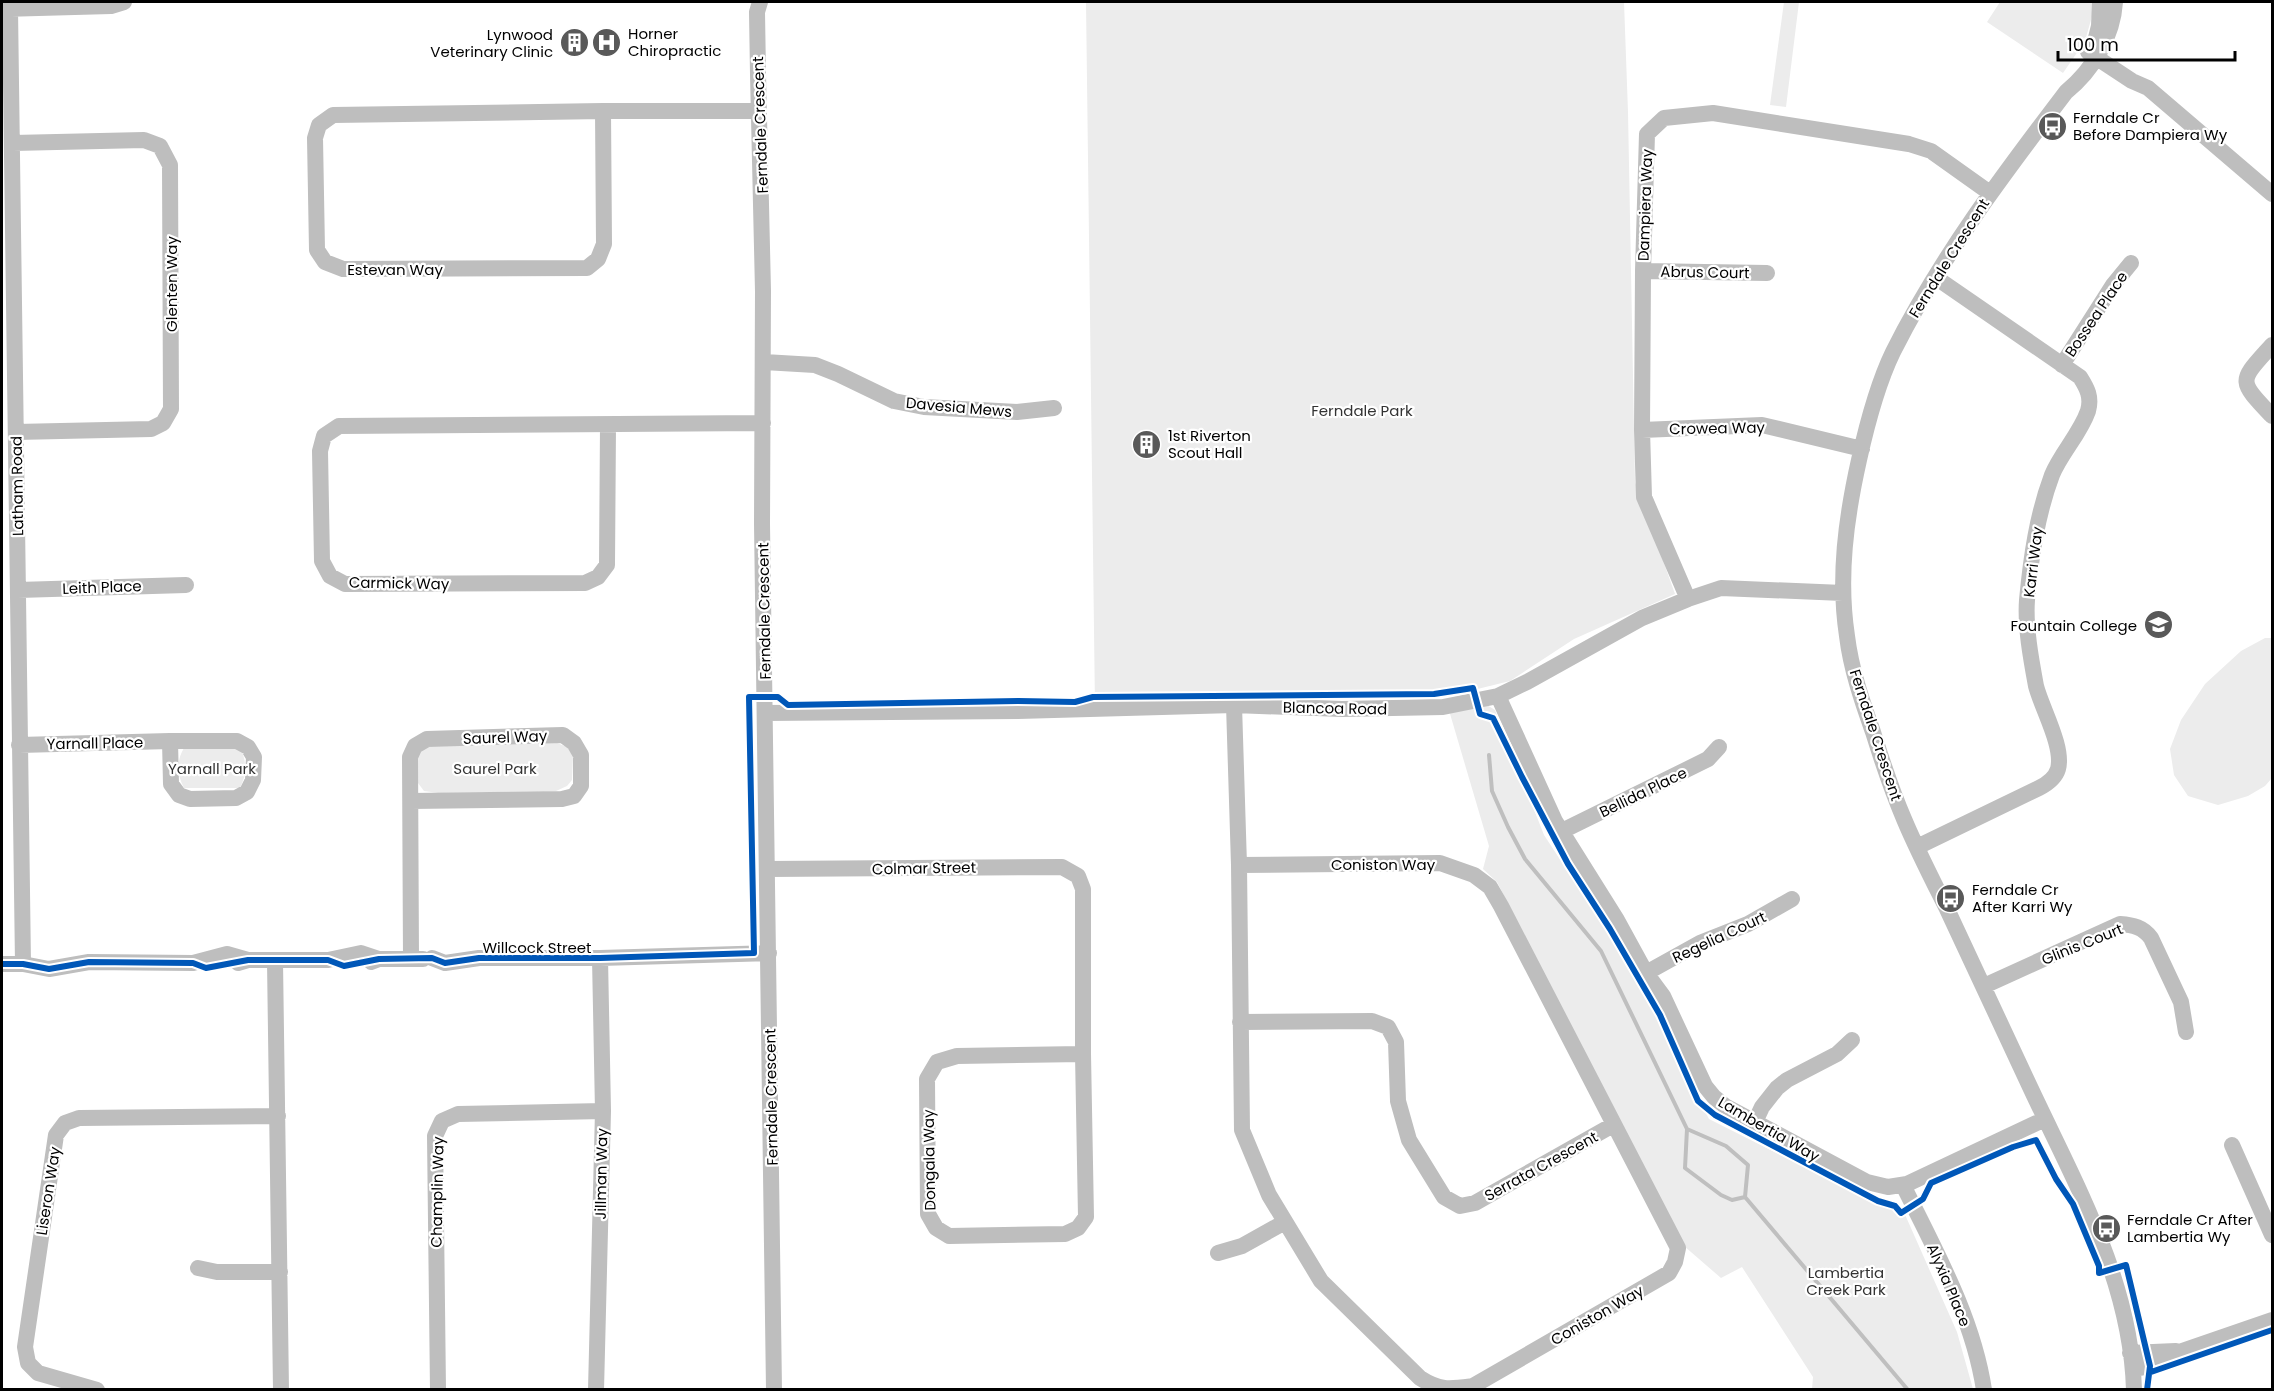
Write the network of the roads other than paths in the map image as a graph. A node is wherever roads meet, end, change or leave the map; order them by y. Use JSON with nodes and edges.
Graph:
{"nodes":[{"id":1,"x":124,"y":2,"type":"edge"},
{"id":2,"x":2100,"y":2,"type":"edge"},
{"id":3,"x":2115,"y":2,"type":"edge"},
{"id":4,"x":757,"y":5,"type":"edge"},
{"id":5,"x":6,"y":9,"type":"edge"},
{"id":6,"x":2096,"y":49,"type":"junction"},
{"id":7,"x":603,"y":111,"type":"junction"},
{"id":8,"x":758,"y":111,"type":"junction"},
{"id":9,"x":13,"y":143,"type":"junction"},
{"id":10,"x":8,"y":186,"type":"edge"},
{"id":11,"x":1990,"y":193,"type":"junction"},
{"id":12,"x":2272,"y":194,"type":"edge"},
{"id":13,"x":2131,"y":263,"type":"dead end"},
{"id":14,"x":1643,"y":271,"type":"junction"},
{"id":15,"x":1767,"y":273,"type":"dead end"},
{"id":16,"x":1935,"y":276,"type":"junction"},
{"id":17,"x":2272,"y":345,"type":"edge"},
{"id":18,"x":764,"y":362,"type":"junction"},
{"id":19,"x":2062,"y":365,"type":"junction"},
{"id":20,"x":1054,"y":408,"type":"dead end"},
{"id":21,"x":2272,"y":416,"type":"edge"},
{"id":22,"x":763,"y":423,"type":"junction"},
{"id":23,"x":608,"y":425,"type":"junction"},
{"id":24,"x":1642,"y":430,"type":"junction"},
{"id":25,"x":16,"y":432,"type":"junction"},
{"id":26,"x":1862,"y":449,"type":"junction"},
{"id":27,"x":186,"y":585,"type":"dead end"},
{"id":28,"x":18,"y":590,"type":"junction"},
{"id":29,"x":1843,"y":592,"type":"junction"},
{"id":30,"x":1688,"y":599,"type":"junction"},
{"id":31,"x":1498,"y":696,"type":"junction"},
{"id":32,"x":1234,"y":705,"type":"junction"},
{"id":33,"x":765,"y":713,"type":"junction"},
{"id":34,"x":170,"y":741,"type":"junction"},
{"id":35,"x":19,"y":745,"type":"junction"},
{"id":36,"x":1719,"y":747,"type":"dead end"},
{"id":37,"x":411,"y":801,"type":"junction"},
{"id":38,"x":1562,"y":831,"type":"junction"},
{"id":39,"x":1917,"y":847,"type":"junction"},
{"id":40,"x":1239,"y":865,"type":"junction"},
{"id":41,"x":768,"y":869,"type":"junction"},
{"id":42,"x":1078,"y":876,"type":"joint"},
{"id":43,"x":1791,"y":899,"type":"dead end"},
{"id":44,"x":769,"y":953,"type":"junction"},
{"id":45,"x":600,"y":958,"type":"junction"},
{"id":46,"x":411,"y":959,"type":"junction"},
{"id":47,"x":275,"y":961,"type":"junction"},
{"id":48,"x":2,"y":964,"type":"edge"},
{"id":49,"x":29,"y":965,"type":"junction"},
{"id":50,"x":1646,"y":973,"type":"junction"},
{"id":51,"x":1984,"y":986,"type":"junction"},
{"id":52,"x":1240,"y":1022,"type":"junction"},
{"id":53,"x":2186,"y":1032,"type":"dead end"},
{"id":54,"x":1852,"y":1040,"type":"dead end"},
{"id":55,"x":1083,"y":1054,"type":"junction"},
{"id":56,"x":603,"y":1111,"type":"junction"},
{"id":57,"x":278,"y":1116,"type":"junction"},
{"id":58,"x":2045,"y":1119,"type":"junction"},
{"id":59,"x":1754,"y":1124,"type":"junction"},
{"id":60,"x":1613,"y":1125,"type":"junction"},
{"id":61,"x":2232,"y":1145,"type":"dead end"},
{"id":62,"x":1903,"y":1185,"type":"junction"},
{"id":63,"x":1285,"y":1222,"type":"junction"},
{"id":64,"x":2272,"y":1234,"type":"edge"},
{"id":65,"x":1218,"y":1253,"type":"dead end"},
{"id":66,"x":198,"y":1268,"type":"dead end"},
{"id":67,"x":280,"y":1272,"type":"junction"},
{"id":68,"x":2272,"y":1320,"type":"edge"},
{"id":69,"x":2132,"y":1361,"type":"junction"},
{"id":70,"x":97,"y":1389,"type":"edge"},
{"id":71,"x":281,"y":1389,"type":"edge"},
{"id":72,"x":438,"y":1389,"type":"edge"},
{"id":73,"x":597,"y":1389,"type":"edge"},
{"id":74,"x":774,"y":1389,"type":"edge"},
{"id":75,"x":1984,"y":1389,"type":"edge"},
{"id":76,"x":2134,"y":1389,"type":"edge"}],
"edges":[{"from":1,"to":5,"type":"street"},
{"from":2,"to":6,"type":"street","name":"Ferndale Crescent"},
{"from":3,"to":6,"type":"street","name":"Ferndale Crescent"},
{"from":4,"to":8,"type":"street","name":"Ferndale Crescent"},
{"from":5,"to":9,"type":"street","name":"Latham Road"},
{"from":6,"to":11,"type":"street","name":"Ferndale Crescent"},
{"from":6,"to":12,"type":"street"},
{"from":7,"to":7,"type":"street","name":"Estevan Way"},
{"from":7,"to":8,"type":"street","name":"Estevan Way"},
{"from":8,"to":18,"type":"street","name":"Ferndale Crescent"},
{"from":9,"to":10,"type":"street","name":"Latham Road"},
{"from":9,"to":25,"type":"street","name":"Glenten Way"},
{"from":10,"to":25,"type":"street","name":"Latham Road"},
{"from":11,"to":14,"type":"street","name":"Dampiera Way"},
{"from":11,"to":16,"type":"street","name":"Ferndale Crescent"},
{"from":13,"to":19,"type":"street","name":"Bossea Place"},
{"from":14,"to":15,"type":"street","name":"Abrus Court"},
{"from":14,"to":24,"type":"street","name":"Dampiera Way"},
{"from":16,"to":19,"type":"street","name":"Karri Way"},
{"from":16,"to":26,"type":"street","name":"Ferndale Crescent"},
{"from":17,"to":21,"type":"street"},
{"from":18,"to":20,"type":"street","name":"Davesia Mews"},
{"from":18,"to":22,"type":"street","name":"Ferndale Crescent"},
{"from":19,"to":39,"type":"street","name":"Karri Way"},
{"from":22,"to":23,"type":"street","name":"Carmick Way"},
{"from":22,"to":33,"type":"street","name":"Ferndale Crescent"},
{"from":23,"to":23,"type":"street","name":"Carmick Way"},
{"from":24,"to":26,"type":"street","name":"Crowea Way"},
{"from":24,"to":30,"type":"street","name":"Dampiera Way"},
{"from":25,"to":28,"type":"street","name":"Latham Road"},
{"from":26,"to":29,"type":"street","name":"Ferndale Crescent"},
{"from":27,"to":28,"type":"street","name":"Leith Place"},
{"from":28,"to":35,"type":"street","name":"Latham Road"},
{"from":29,"to":30,"type":"street","name":"Blancoa Road"},
{"from":29,"to":39,"type":"street","name":"Ferndale Crescent"},
{"from":30,"to":31,"type":"street","name":"Blancoa Road"},
{"from":31,"to":32,"type":"street","name":"Blancoa Road"},
{"from":31,"to":38,"type":"street","name":"Lambertia Way"},
{"from":32,"to":33,"type":"street","name":"Blancoa Road"},
{"from":32,"to":40,"type":"street","name":"Coniston Way"},
{"from":33,"to":41,"type":"street","name":"Ferndale Crescent"},
{"from":34,"to":34,"type":"street","name":"Yarnall Place"},
{"from":34,"to":35,"type":"street","name":"Yarnall Place"},
{"from":35,"to":49,"type":"street","name":"Latham Road"},
{"from":36,"to":38,"type":"street","name":"Bellida Place"},
{"from":37,"to":37,"type":"street","name":"Saurel Way"},
{"from":37,"to":46,"type":"street","name":"Saurel Way"},
{"from":38,"to":50,"type":"street","name":"Lambertia Way"},
{"from":39,"to":51,"type":"street","name":"Ferndale Crescent"},
{"from":40,"to":52,"type":"street","name":"Coniston Way"},
{"from":40,"to":60,"type":"street","name":"Coniston Way"},
{"from":41,"to":42,"type":"street","name":"Colmar Street"},
{"from":41,"to":44,"type":"street","name":"Ferndale Crescent"},
{"from":42,"to":55,"type":"street","name":"Dongala Way"},
{"from":43,"to":50,"type":"street","name":"Regelia Court"},
{"from":44,"to":45,"type":"street","name":"Willcock Street"},
{"from":44,"to":74,"type":"street","name":"Ferndale Crescent"},
{"from":45,"to":46,"type":"street","name":"Willcock Street"},
{"from":45,"to":56,"type":"street","name":"Jillman Way"},
{"from":46,"to":47,"type":"street","name":"Willcock Street"},
{"from":47,"to":49,"type":"street","name":"Willcock Street"},
{"from":47,"to":57,"type":"street"},
{"from":48,"to":49,"type":"street","name":"Willcock Street"},
{"from":50,"to":59,"type":"street","name":"Lambertia Way"},
{"from":51,"to":53,"type":"street","name":"Glinis Court"},
{"from":51,"to":58,"type":"street","name":"Ferndale Crescent"},
{"from":52,"to":60,"type":"street","name":"Serrata Crescent"},
{"from":52,"to":63,"type":"street","name":"Coniston Way"},
{"from":54,"to":59,"type":"street"},
{"from":55,"to":55,"type":"street","name":"Dongala Way"},
{"from":56,"to":72,"type":"street","name":"Champlin Way"},
{"from":56,"to":73,"type":"street","name":"Jillman Way"},
{"from":57,"to":67,"type":"street"},
{"from":57,"to":70,"type":"street","name":"Liseron Way"},
{"from":58,"to":62,"type":"street","name":"Lambertia Way"},
{"from":58,"to":69,"type":"street","name":"Ferndale Crescent"},
{"from":59,"to":62,"type":"street","name":"Lambertia Way"},
{"from":60,"to":63,"type":"street","name":"Coniston Way"},
{"from":61,"to":64,"type":"street"},
{"from":62,"to":75,"type":"street","name":"Alyxia Place"},
{"from":63,"to":65,"type":"street"},
{"from":66,"to":67,"type":"street"},
{"from":67,"to":71,"type":"street"},
{"from":68,"to":69,"type":"street"},
{"from":69,"to":76,"type":"street","name":"Ferndale Crescent"}]}
